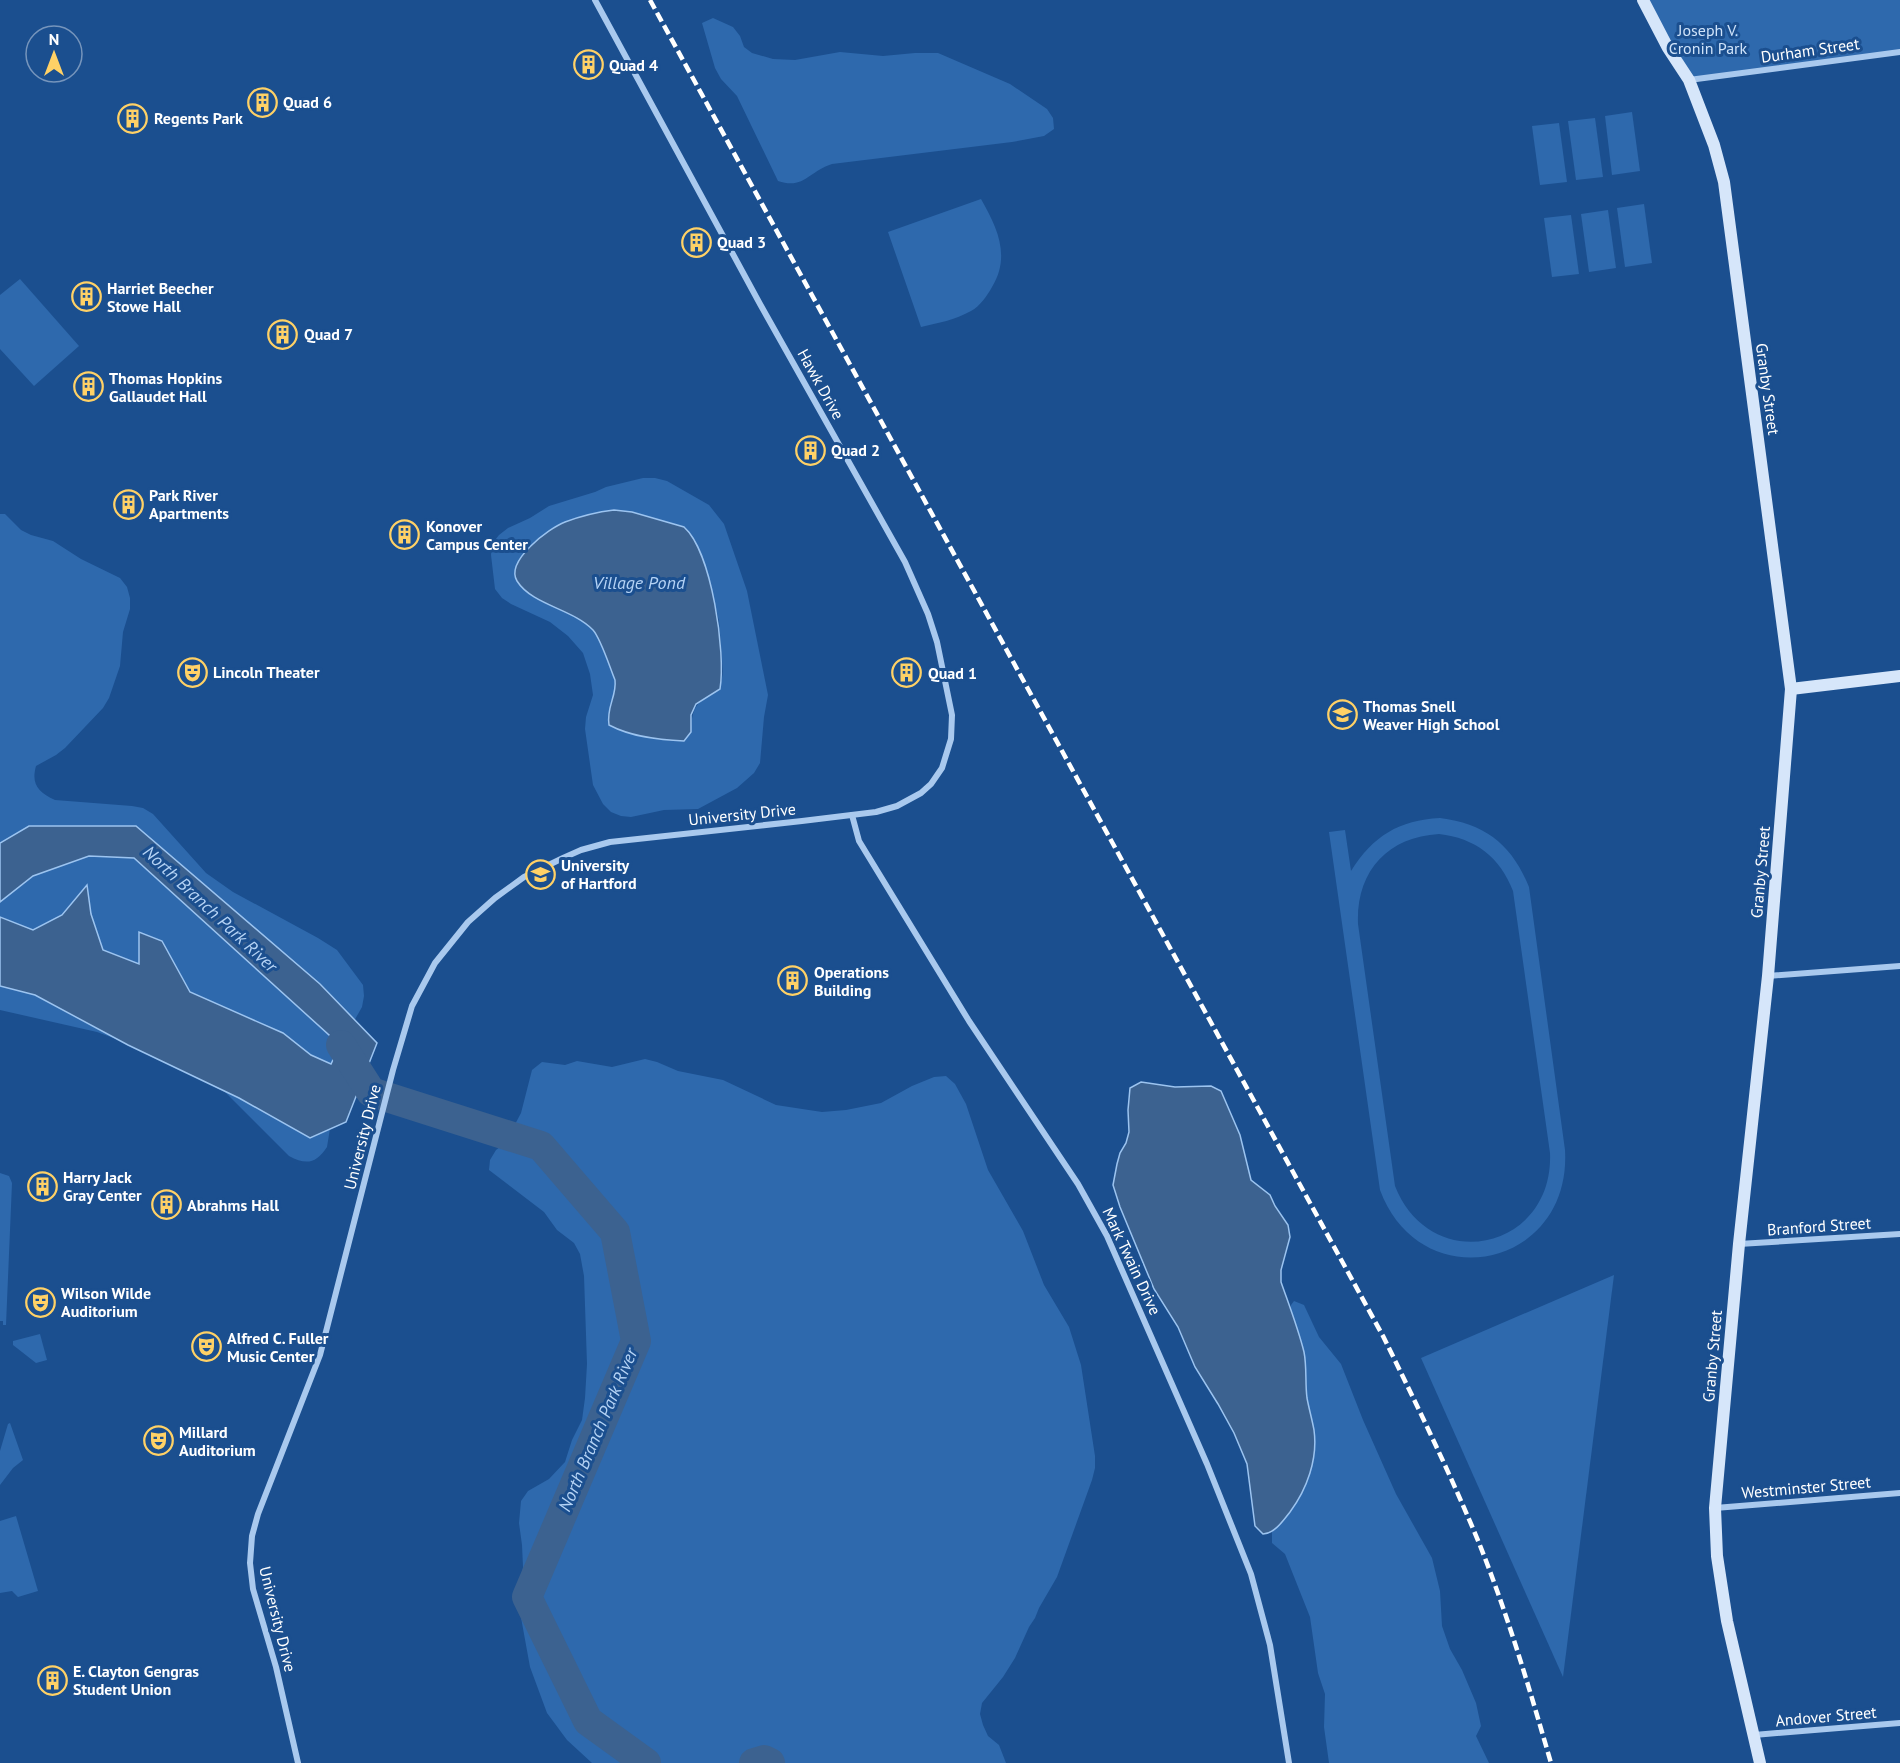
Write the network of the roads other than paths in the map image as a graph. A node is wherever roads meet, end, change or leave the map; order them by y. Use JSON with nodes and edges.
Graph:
{"nodes":[{"id":1,"x":595,"y":0,"type":"edge"},
{"id":2,"x":1643,"y":0,"type":"edge"},
{"id":3,"x":1900,"y":52,"type":"edge"},
{"id":4,"x":1689,"y":80,"type":"junction"},
{"id":5,"x":1900,"y":676,"type":"edge"},
{"id":6,"x":1791,"y":689,"type":"junction"},
{"id":7,"x":852,"y":815,"type":"junction"},
{"id":8,"x":1900,"y":966,"type":"edge"},
{"id":9,"x":1768,"y":976,"type":"junction"},
{"id":10,"x":1900,"y":1234,"type":"edge"},
{"id":11,"x":1739,"y":1244,"type":"junction"},
{"id":12,"x":1900,"y":1493,"type":"edge"},
{"id":13,"x":1715,"y":1508,"type":"junction"},
{"id":14,"x":1900,"y":1723,"type":"edge"},
{"id":15,"x":1754,"y":1735,"type":"junction"},
{"id":16,"x":298,"y":1763,"type":"edge"},
{"id":17,"x":1289,"y":1763,"type":"edge"},
{"id":18,"x":1760,"y":1763,"type":"edge"}],
"edges":[{"from":1,"to":7,"type":"street","name":"Hawk Drive"},
{"from":2,"to":4,"type":"main road","name":"Granby Street"},
{"from":3,"to":4,"type":"street","name":"Durham Street"},
{"from":4,"to":6,"type":"main road","name":"Granby Street"},
{"from":5,"to":6,"type":"main road"},
{"from":6,"to":9,"type":"main road","name":"Granby Street"},
{"from":7,"to":16,"type":"street","name":"University Drive"},
{"from":7,"to":17,"type":"street","name":"Mark Twain Drive"},
{"from":8,"to":9,"type":"street"},
{"from":9,"to":11,"type":"main road","name":"Granby Street"},
{"from":10,"to":11,"type":"street","name":"Branford Street"},
{"from":11,"to":13,"type":"main road","name":"Granby Street"},
{"from":12,"to":13,"type":"street","name":"Westminster Street"},
{"from":13,"to":15,"type":"main road","name":"Granby Street"},
{"from":14,"to":15,"type":"street","name":"Andover Street"},
{"from":15,"to":18,"type":"main road","name":"Granby Street"}]}
